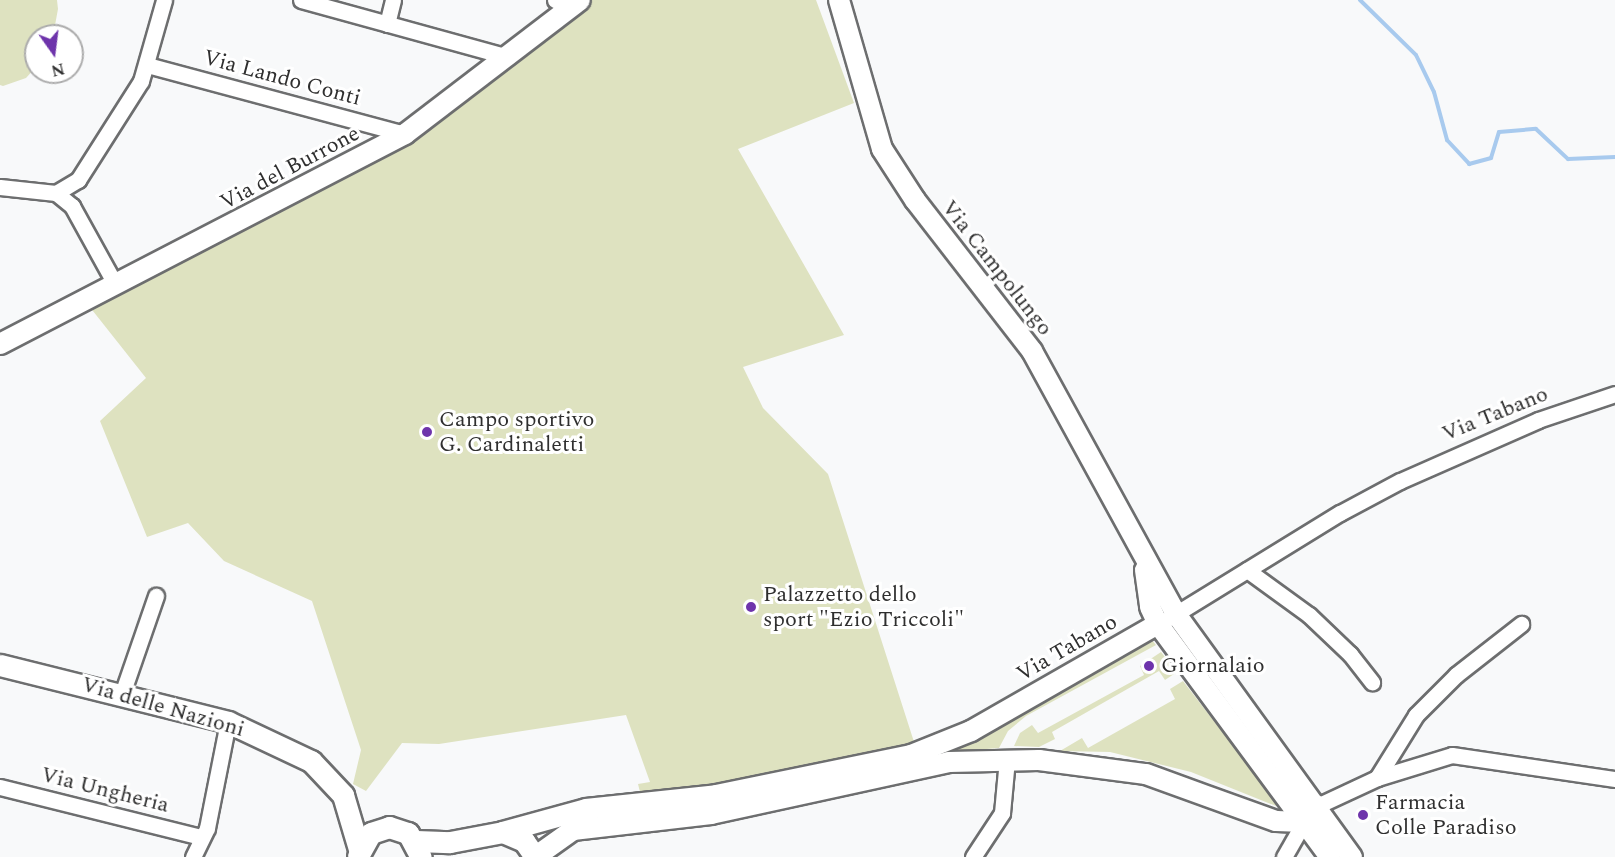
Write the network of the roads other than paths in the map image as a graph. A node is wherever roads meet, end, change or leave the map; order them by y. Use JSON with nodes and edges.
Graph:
{"nodes":[{"id":1,"x":164,"y":0,"type":"edge"},
{"id":2,"x":301,"y":0,"type":"edge"},
{"id":3,"x":393,"y":0,"type":"edge"},
{"id":4,"x":839,"y":0,"type":"edge"},
{"id":5,"x":569,"y":2,"type":"edge"},
{"id":6,"x":387,"y":24,"type":"junction"},
{"id":7,"x":508,"y":57,"type":"junction"},
{"id":8,"x":147,"y":65,"type":"junction"},
{"id":9,"x":405,"y":134,"type":"junction"},
{"id":10,"x":0,"y":186,"type":"edge"},
{"id":11,"x":56,"y":193,"type":"junction"},
{"id":12,"x":114,"y":282,"type":"junction"},
{"id":13,"x":0,"y":344,"type":"edge"},
{"id":14,"x":1615,"y":394,"type":"edge"},
{"id":15,"x":1142,"y":555,"type":"junction"},
{"id":16,"x":1247,"y":570,"type":"junction"},
{"id":17,"x":156,"y":596,"type":"dead end"},
{"id":18,"x":1176,"y":614,"type":"junction"},
{"id":19,"x":1158,"y":624,"type":"junction"},
{"id":20,"x":1521,"y":624,"type":"dead end"},
{"id":21,"x":0,"y":664,"type":"edge"},
{"id":22,"x":1372,"y":682,"type":"dead end"},
{"id":23,"x":122,"y":694,"type":"junction"},
{"id":24,"x":228,"y":722,"type":"junction"},
{"id":25,"x":1007,"y":759,"type":"junction"},
{"id":26,"x":1377,"y":778,"type":"junction"},
{"id":27,"x":1615,"y":779,"type":"edge"},
{"id":28,"x":0,"y":787,"type":"edge"},
{"id":29,"x":1317,"y":806,"type":"junction"},
{"id":30,"x":1304,"y":822,"type":"junction"},
{"id":31,"x":503,"y":832,"type":"junction"},
{"id":32,"x":200,"y":837,"type":"junction"},
{"id":33,"x":419,"y":849,"type":"edge"},
{"id":34,"x":358,"y":853,"type":"edge"},
{"id":35,"x":193,"y":857,"type":"edge"},
{"id":36,"x":535,"y":857,"type":"edge"},
{"id":37,"x":973,"y":857,"type":"edge"},
{"id":38,"x":1284,"y":857,"type":"edge"},
{"id":39,"x":1330,"y":857,"type":"edge"},
{"id":40,"x":1352,"y":857,"type":"edge"}],
"edges":[{"from":1,"to":8,"type":"street"},
{"from":2,"to":6,"type":"street"},
{"from":3,"to":6,"type":"street"},
{"from":4,"to":15,"type":"street","name":"Via Campolungo"},
{"from":5,"to":7,"type":"street","name":"Via del Burrone"},
{"from":6,"to":7,"type":"street"},
{"from":7,"to":9,"type":"street","name":"Via del Burrone"},
{"from":8,"to":9,"type":"street","name":"Via Lando Conti"},
{"from":8,"to":11,"type":"street"},
{"from":9,"to":12,"type":"street","name":"Via del Burrone"},
{"from":10,"to":11,"type":"street"},
{"from":11,"to":12,"type":"street"},
{"from":12,"to":13,"type":"street","name":"Via del Burrone"},
{"from":14,"to":16,"type":"street","name":"Via Tabano"},
{"from":15,"to":18,"type":"street","name":"Via Campolungo"},
{"from":15,"to":19,"type":"street","name":"Via Campolungo"},
{"from":16,"to":18,"type":"street","name":"Via Tabano"},
{"from":16,"to":22,"type":"street"},
{"from":17,"to":23,"type":"street"},
{"from":18,"to":19,"type":"street","name":"Via Tabano"},
{"from":18,"to":29,"type":"street","name":"Via Campolungo"},
{"from":19,"to":30,"type":"street","name":"Via Campolungo"},
{"from":19,"to":31,"type":"street","name":"Via Tabano"},
{"from":20,"to":26,"type":"street"},
{"from":21,"to":23,"type":"main road","name":"Via delle Nazioni"},
{"from":23,"to":24,"type":"main road","name":"Via delle Nazioni"},
{"from":24,"to":32,"type":"street"},
{"from":24,"to":34,"type":"main road","name":"Via delle Nazioni"},
{"from":25,"to":30,"type":"street"},
{"from":25,"to":36,"type":"street"},
{"from":25,"to":37,"type":"street"},
{"from":26,"to":27,"type":"street"},
{"from":26,"to":29,"type":"street"},
{"from":28,"to":32,"type":"street","name":"Via Ungheria"},
{"from":29,"to":30,"type":"street"},
{"from":29,"to":40,"type":"street","name":"Via Campolungo"},
{"from":30,"to":38,"type":"street"},
{"from":30,"to":39,"type":"street","name":"Via Campolungo"},
{"from":31,"to":33,"type":"main road"},
{"from":31,"to":36,"type":"main road"},
{"from":32,"to":35,"type":"street"},
{"from":33,"to":34,"type":"main road"}]}
